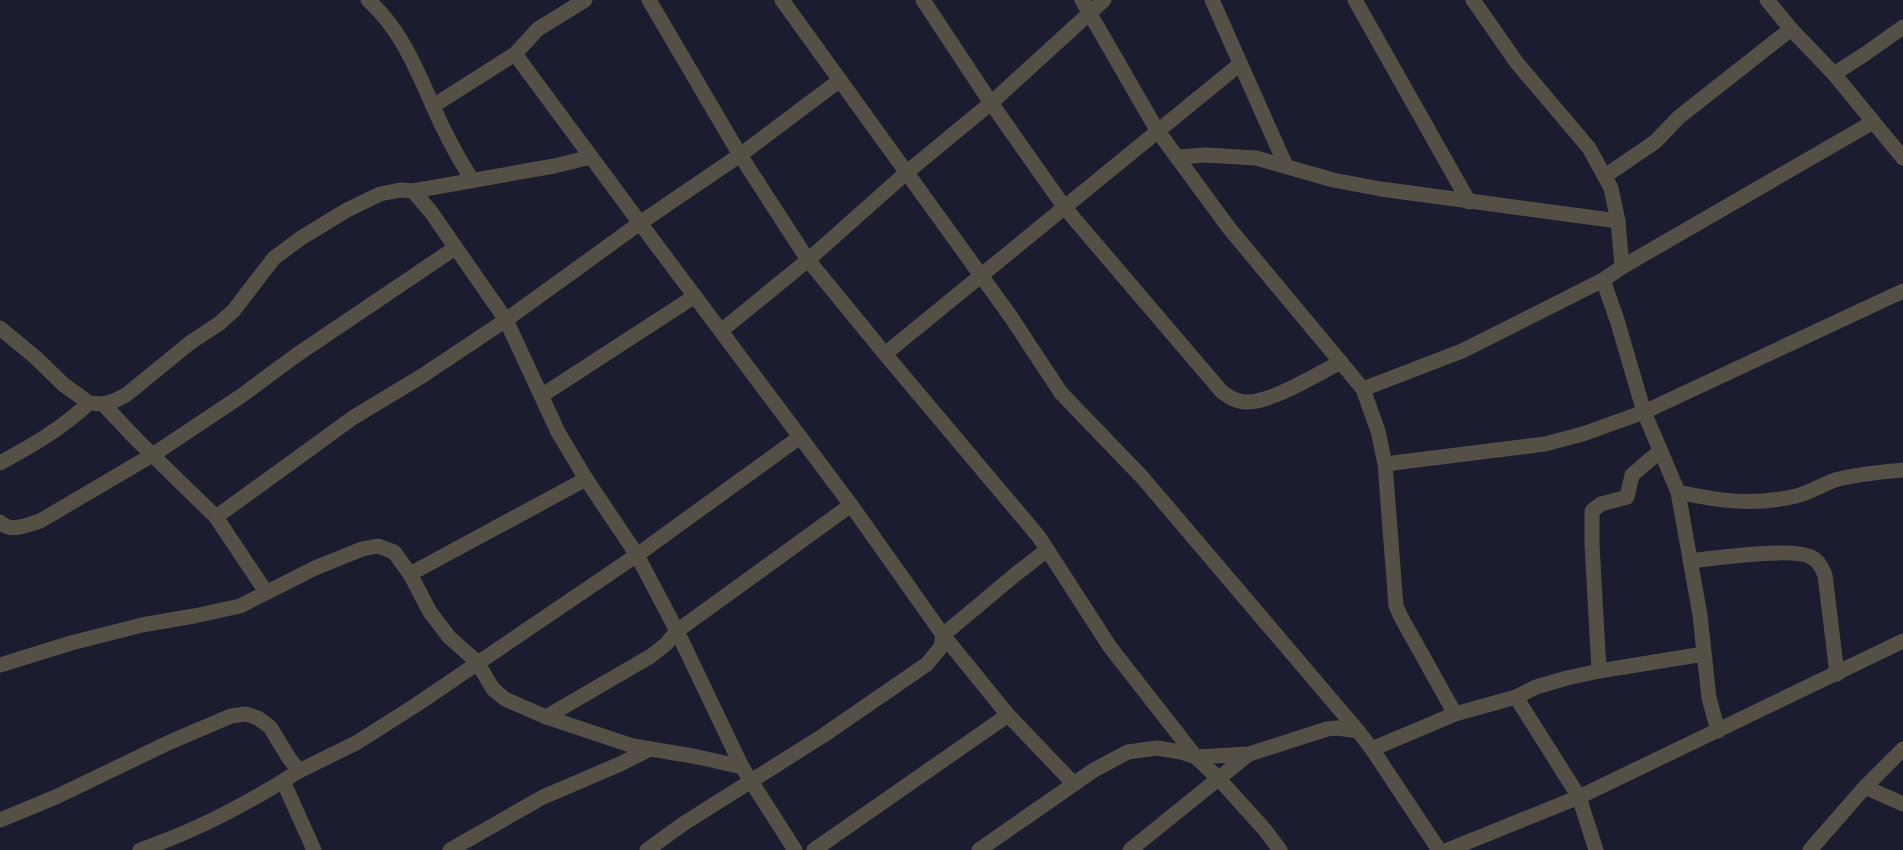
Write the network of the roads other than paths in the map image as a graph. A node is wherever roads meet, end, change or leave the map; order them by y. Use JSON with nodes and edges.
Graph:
{"nodes":[{"id":1,"x":368,"y":0,"type":"edge"},
{"id":2,"x":585,"y":0,"type":"edge"},
{"id":3,"x":649,"y":0,"type":"edge"},
{"id":4,"x":782,"y":0,"type":"edge"},
{"id":5,"x":923,"y":0,"type":"edge"},
{"id":6,"x":1104,"y":0,"type":"edge"},
{"id":7,"x":1212,"y":0,"type":"edge"},
{"id":8,"x":1355,"y":0,"type":"edge"},
{"id":9,"x":1473,"y":0,"type":"edge"},
{"id":10,"x":1767,"y":0,"type":"edge"},
{"id":11,"x":1086,"y":6,"type":"edge"},
{"id":12,"x":1903,"y":27,"type":"edge"},
{"id":13,"x":1791,"y":29,"type":"junction"},
{"id":14,"x":515,"y":54,"type":"junction"},
{"id":15,"x":1240,"y":64,"type":"junction"},
{"id":16,"x":1834,"y":74,"type":"junction"},
{"id":17,"x":840,"y":80,"type":"junction"},
{"id":18,"x":991,"y":103,"type":"junction"},
{"id":19,"x":433,"y":106,"type":"junction"},
{"id":20,"x":1873,"y":122,"type":"junction"},
{"id":21,"x":1157,"y":130,"type":"junction"},
{"id":22,"x":740,"y":155,"type":"junction"},
{"id":23,"x":591,"y":157,"type":"junction"},
{"id":24,"x":1177,"y":157,"type":"junction"},
{"id":25,"x":1903,"y":158,"type":"edge"},
{"id":26,"x":1286,"y":166,"type":"junction"},
{"id":27,"x":906,"y":173,"type":"junction"},
{"id":28,"x":1605,"y":176,"type":"junction"},
{"id":29,"x":472,"y":180,"type":"junction"},
{"id":30,"x":413,"y":191,"type":"junction"},
{"id":31,"x":1469,"y":201,"type":"junction"},
{"id":32,"x":1065,"y":208,"type":"junction"},
{"id":33,"x":1618,"y":221,"type":"junction"},
{"id":34,"x":640,"y":224,"type":"junction"},
{"id":35,"x":455,"y":248,"type":"junction"},
{"id":36,"x":808,"y":260,"type":"junction"},
{"id":37,"x":1622,"y":267,"type":"junction"},
{"id":38,"x":981,"y":276,"type":"junction"},
{"id":39,"x":1602,"y":280,"type":"junction"},
{"id":40,"x":1903,"y":291,"type":"edge"},
{"id":41,"x":695,"y":296,"type":"junction"},
{"id":42,"x":506,"y":320,"type":"junction"},
{"id":43,"x":0,"y":328,"type":"edge"},
{"id":44,"x":721,"y":331,"type":"junction"},
{"id":45,"x":885,"y":354,"type":"junction"},
{"id":46,"x":1341,"y":362,"type":"junction"},
{"id":47,"x":1363,"y":389,"type":"junction"},
{"id":48,"x":541,"y":396,"type":"junction"},
{"id":49,"x":96,"y":403,"type":"junction"},
{"id":50,"x":1644,"y":412,"type":"junction"},
{"id":51,"x":800,"y":437,"type":"junction"},
{"id":52,"x":1660,"y":451,"type":"junction"},
{"id":53,"x":154,"y":454,"type":"junction"},
{"id":54,"x":0,"y":464,"type":"edge"},
{"id":55,"x":1385,"y":464,"type":"junction"},
{"id":56,"x":1903,"y":470,"type":"edge"},
{"id":57,"x":586,"y":479,"type":"junction"},
{"id":58,"x":1677,"y":492,"type":"junction"},
{"id":59,"x":851,"y":505,"type":"junction"},
{"id":60,"x":216,"y":517,"type":"junction"},
{"id":61,"x":0,"y":522,"type":"edge"},
{"id":62,"x":1047,"y":550,"type":"junction"},
{"id":63,"x":637,"y":555,"type":"junction"},
{"id":64,"x":1690,"y":561,"type":"junction"},
{"id":65,"x":410,"y":574,"type":"junction"},
{"id":66,"x":266,"y":592,"type":"junction"},
{"id":67,"x":677,"y":631,"type":"junction"},
{"id":68,"x":943,"y":635,"type":"junction"},
{"id":69,"x":1903,"y":641,"type":"edge"},
{"id":70,"x":1704,"y":654,"type":"junction"},
{"id":71,"x":477,"y":662,"type":"junction"},
{"id":72,"x":0,"y":666,"type":"edge"},
{"id":73,"x":1599,"y":671,"type":"junction"},
{"id":74,"x":1837,"y":674,"type":"junction"},
{"id":75,"x":1516,"y":697,"type":"junction"},
{"id":76,"x":1455,"y":714,"type":"junction"},
{"id":77,"x":1008,"y":715,"type":"junction"},
{"id":78,"x":546,"y":717,"type":"junction"},
{"id":79,"x":1358,"y":731,"type":"junction"},
{"id":80,"x":1718,"y":731,"type":"junction"},
{"id":81,"x":650,"y":749,"type":"junction"},
{"id":82,"x":1372,"y":749,"type":"junction"},
{"id":83,"x":1903,"y":749,"type":"edge"},
{"id":84,"x":1249,"y":754,"type":"junction"},
{"id":85,"x":1196,"y":757,"type":"junction"},
{"id":86,"x":742,"y":766,"type":"junction"},
{"id":87,"x":299,"y":771,"type":"junction"},
{"id":88,"x":1219,"y":779,"type":"junction"},
{"id":89,"x":283,"y":781,"type":"junction"},
{"id":90,"x":752,"y":782,"type":"junction"},
{"id":91,"x":1074,"y":784,"type":"junction"},
{"id":92,"x":1865,"y":787,"type":"junction"},
{"id":93,"x":1579,"y":797,"type":"junction"},
{"id":94,"x":1903,"y":804,"type":"edge"},
{"id":95,"x":0,"y":820,"type":"edge"},
{"id":96,"x":140,"y":850,"type":"edge"},
{"id":97,"x":314,"y":850,"type":"edge"},
{"id":98,"x":450,"y":850,"type":"edge"},
{"id":99,"x":647,"y":850,"type":"edge"},
{"id":100,"x":795,"y":850,"type":"edge"},
{"id":101,"x":814,"y":850,"type":"edge"},
{"id":102,"x":979,"y":850,"type":"edge"},
{"id":103,"x":1130,"y":850,"type":"edge"},
{"id":104,"x":1280,"y":850,"type":"edge"},
{"id":105,"x":1438,"y":850,"type":"edge"},
{"id":106,"x":1448,"y":850,"type":"edge"},
{"id":107,"x":1596,"y":850,"type":"edge"},
{"id":108,"x":1810,"y":850,"type":"edge"}],
"edges":[{"from":1,"to":19,"type":"street"},
{"from":2,"to":14,"type":"street"},
{"from":3,"to":22,"type":"street"},
{"from":4,"to":17,"type":"street"},
{"from":5,"to":18,"type":"street"},
{"from":6,"to":11,"type":"street"},
{"from":7,"to":15,"type":"street"},
{"from":8,"to":31,"type":"street"},
{"from":9,"to":28,"type":"street"},
{"from":10,"to":13,"type":"street"},
{"from":11,"to":18,"type":"street"},
{"from":11,"to":21,"type":"street"},
{"from":12,"to":16,"type":"street"},
{"from":13,"to":16,"type":"street"},
{"from":13,"to":28,"type":"street"},
{"from":14,"to":19,"type":"street"},
{"from":14,"to":23,"type":"street"},
{"from":15,"to":21,"type":"street"},
{"from":15,"to":26,"type":"street"},
{"from":16,"to":20,"type":"street"},
{"from":17,"to":22,"type":"street"},
{"from":17,"to":27,"type":"street"},
{"from":18,"to":27,"type":"street"},
{"from":18,"to":32,"type":"street"},
{"from":19,"to":29,"type":"street"},
{"from":20,"to":25,"type":"street"},
{"from":20,"to":37,"type":"street"},
{"from":21,"to":24,"type":"street"},
{"from":21,"to":32,"type":"street"},
{"from":22,"to":34,"type":"street"},
{"from":22,"to":36,"type":"street"},
{"from":23,"to":29,"type":"street"},
{"from":23,"to":34,"type":"street"},
{"from":24,"to":26,"type":"street"},
{"from":24,"to":46,"type":"street"},
{"from":26,"to":31,"type":"street"},
{"from":27,"to":36,"type":"street"},
{"from":27,"to":38,"type":"street"},
{"from":28,"to":33,"type":"street"},
{"from":29,"to":30,"type":"street"},
{"from":30,"to":35,"type":"street"},
{"from":30,"to":49,"type":"street"},
{"from":31,"to":33,"type":"street"},
{"from":32,"to":38,"type":"street"},
{"from":32,"to":46,"type":"street"},
{"from":33,"to":37,"type":"street"},
{"from":34,"to":41,"type":"street"},
{"from":34,"to":42,"type":"street"},
{"from":35,"to":42,"type":"street"},
{"from":35,"to":53,"type":"street"},
{"from":36,"to":44,"type":"street"},
{"from":36,"to":45,"type":"street"},
{"from":37,"to":39,"type":"street"},
{"from":38,"to":45,"type":"street"},
{"from":38,"to":79,"type":"street"},
{"from":39,"to":47,"type":"street"},
{"from":39,"to":50,"type":"street"},
{"from":40,"to":50,"type":"street"},
{"from":41,"to":44,"type":"street"},
{"from":41,"to":48,"type":"street"},
{"from":42,"to":48,"type":"street"},
{"from":42,"to":60,"type":"street"},
{"from":43,"to":49,"type":"street"},
{"from":44,"to":51,"type":"street"},
{"from":45,"to":62,"type":"street"},
{"from":46,"to":47,"type":"street"},
{"from":47,"to":55,"type":"street"},
{"from":48,"to":57,"type":"street"},
{"from":49,"to":53,"type":"street"},
{"from":49,"to":54,"type":"street"},
{"from":50,"to":52,"type":"street"},
{"from":50,"to":55,"type":"street"},
{"from":51,"to":59,"type":"street"},
{"from":51,"to":63,"type":"street"},
{"from":52,"to":58,"type":"street"},
{"from":52,"to":73,"type":"street"},
{"from":53,"to":60,"type":"street"},
{"from":53,"to":61,"type":"street"},
{"from":55,"to":76,"type":"street"},
{"from":56,"to":58,"type":"street"},
{"from":57,"to":63,"type":"street"},
{"from":57,"to":65,"type":"street"},
{"from":58,"to":64,"type":"street"},
{"from":59,"to":67,"type":"street"},
{"from":59,"to":68,"type":"street"},
{"from":60,"to":66,"type":"street"},
{"from":62,"to":68,"type":"street"},
{"from":62,"to":85,"type":"street"},
{"from":63,"to":67,"type":"street"},
{"from":63,"to":71,"type":"street"},
{"from":64,"to":70,"type":"street"},
{"from":64,"to":74,"type":"street"},
{"from":65,"to":66,"type":"street"},
{"from":65,"to":71,"type":"street"},
{"from":66,"to":72,"type":"street"},
{"from":67,"to":78,"type":"street"},
{"from":67,"to":86,"type":"street"},
{"from":68,"to":77,"type":"street"},
{"from":68,"to":90,"type":"street"},
{"from":69,"to":74,"type":"street"},
{"from":70,"to":73,"type":"street"},
{"from":70,"to":80,"type":"street"},
{"from":71,"to":78,"type":"street"},
{"from":71,"to":87,"type":"street"},
{"from":73,"to":75,"type":"street"},
{"from":74,"to":80,"type":"street"},
{"from":75,"to":76,"type":"street"},
{"from":75,"to":93,"type":"street"},
{"from":76,"to":82,"type":"street"},
{"from":77,"to":91,"type":"street"},
{"from":77,"to":101,"type":"street"},
{"from":78,"to":81,"type":"street"},
{"from":79,"to":82,"type":"street"},
{"from":79,"to":84,"type":"street"},
{"from":80,"to":93,"type":"street"},
{"from":81,"to":86,"type":"street"},
{"from":81,"to":98,"type":"street"},
{"from":82,"to":105,"type":"street"},
{"from":83,"to":92,"type":"street"},
{"from":84,"to":85,"type":"street"},
{"from":84,"to":88,"type":"street"},
{"from":85,"to":88,"type":"street"},
{"from":85,"to":91,"type":"street"},
{"from":86,"to":90,"type":"street"},
{"from":87,"to":89,"type":"street"},
{"from":87,"to":95,"type":"street"},
{"from":88,"to":103,"type":"street"},
{"from":88,"to":104,"type":"street"},
{"from":89,"to":96,"type":"street"},
{"from":89,"to":97,"type":"street"},
{"from":90,"to":99,"type":"street"},
{"from":90,"to":100,"type":"street"},
{"from":91,"to":102,"type":"street"},
{"from":92,"to":94,"type":"street"},
{"from":92,"to":108,"type":"street"},
{"from":93,"to":106,"type":"street"},
{"from":93,"to":107,"type":"street"}]}
